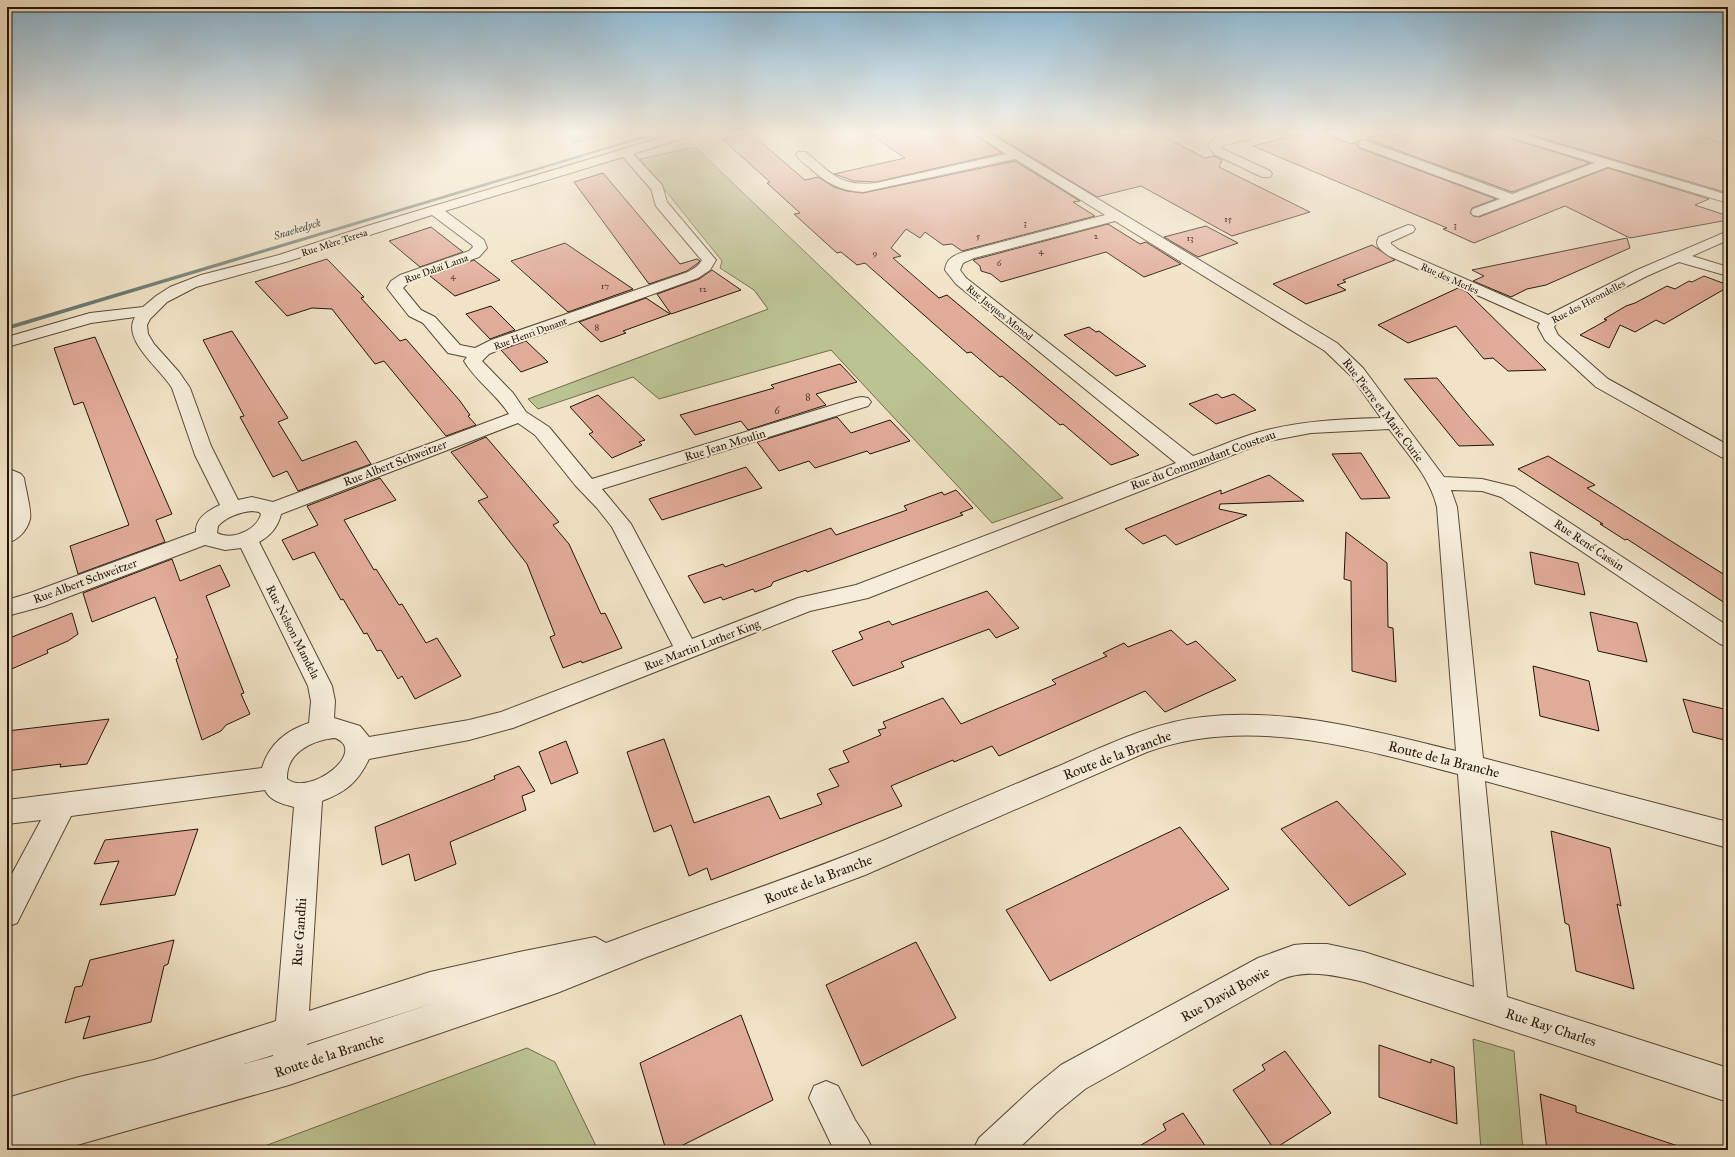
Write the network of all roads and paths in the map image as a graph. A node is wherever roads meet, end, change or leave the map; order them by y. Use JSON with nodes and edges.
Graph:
{"nodes":[{"id":1,"x":515,"y":186,"type":"edge"},
{"id":2,"x":655,"y":186,"type":"edge"},
{"id":3,"x":840,"y":186,"type":"edge"},
{"id":4,"x":880,"y":186,"type":"edge"},
{"id":5,"x":1068,"y":186,"type":"edge"},
{"id":6,"x":1478,"y":186,"type":"edge"},
{"id":7,"x":1547,"y":186,"type":"edge"},
{"id":8,"x":1682,"y":186,"type":"edge"},
{"id":9,"x":1513,"y":199,"type":"junction"},
{"id":10,"x":1728,"y":200,"type":"edge"},
{"id":11,"x":434,"y":210,"type":"junction"},
{"id":12,"x":1478,"y":212,"type":"dead end"},
{"id":13,"x":1117,"y":216,"type":"junction"},
{"id":14,"x":1408,"y":229,"type":"dead end"},
{"id":15,"x":1728,"y":235,"type":"edge"},
{"id":16,"x":1678,"y":257,"type":"junction"},
{"id":17,"x":1728,"y":272,"type":"edge"},
{"id":18,"x":149,"y":311,"type":"junction"},
{"id":19,"x":1548,"y":321,"type":"junction"},
{"id":20,"x":7,"y":342,"type":"edge"},
{"id":21,"x":478,"y":354,"type":"junction"},
{"id":22,"x":862,"y":402,"type":"dead end"},
{"id":23,"x":520,"y":416,"type":"junction"},
{"id":24,"x":1395,"y":423,"type":"junction"},
{"id":25,"x":1728,"y":453,"type":"edge"},
{"id":26,"x":1190,"y":464,"type":"junction"},
{"id":27,"x":7,"y":474,"type":"edge"},
{"id":28,"x":1438,"y":483,"type":"junction"},
{"id":29,"x":588,"y":487,"type":"junction"},
{"id":30,"x":232,"y":508,"type":"junction"},
{"id":31,"x":270,"y":511,"type":"junction"},
{"id":32,"x":1041,"y":522,"type":"joint"},
{"id":33,"x":7,"y":536,"type":"edge"},
{"id":34,"x":207,"y":536,"type":"junction"},
{"id":35,"x":247,"y":539,"type":"junction"},
{"id":36,"x":7,"y":608,"type":"edge"},
{"id":37,"x":1728,"y":638,"type":"edge"},
{"id":38,"x":687,"y":652,"type":"junction"},
{"id":39,"x":321,"y":730,"type":"junction"},
{"id":40,"x":359,"y":750,"type":"junction"},
{"id":41,"x":1471,"y":766,"type":"junction"},
{"id":42,"x":273,"y":777,"type":"junction"},
{"id":43,"x":309,"y":794,"type":"junction"},
{"id":44,"x":63,"y":805,"type":"junction"},
{"id":45,"x":7,"y":812,"type":"edge"},
{"id":46,"x":1728,"y":834,"type":"edge"},
{"id":47,"x":7,"y":913,"type":"edge"},
{"id":48,"x":644,"y":943,"type":"junction"},
{"id":49,"x":1492,"y":1008,"type":"junction"},
{"id":50,"x":292,"y":1032,"type":"junction"},
{"id":51,"x":289,"y":1068,"type":"junction"},
{"id":52,"x":1728,"y":1085,"type":"edge"},
{"id":53,"x":826,"y":1098,"type":"dead end"},
{"id":54,"x":7,"y":1115,"type":"edge"},
{"id":55,"x":7,"y":1144,"type":"edge"},
{"id":56,"x":855,"y":1150,"type":"edge"},
{"id":57,"x":991,"y":1150,"type":"edge"}],
"edges":[{"from":1,"to":11,"type":"street","name":"Rue Mère Teresa"},
{"from":2,"to":21,"type":"street","name":"Rue Henri Dunant"},
{"from":3,"to":4,"type":"street"},
{"from":5,"to":13,"type":"street","name":"Rue Pierre et Marie Curie"},
{"from":6,"to":9,"type":"street"},
{"from":7,"to":9,"type":"street"},
{"from":8,"to":10,"type":"street"},
{"from":9,"to":12,"type":"street"},
{"from":11,"to":18,"type":"street","name":"Rue Mère Teresa"},
{"from":11,"to":21,"type":"street","name":"Rue Dalaï Lama"},
{"from":13,"to":24,"type":"street","name":"Rue Pierre et Marie Curie"},
{"from":13,"to":26,"type":"street","name":"Rue Jacques Monod"},
{"from":14,"to":19,"type":"street","name":"Rue des Merles"},
{"from":15,"to":16,"type":"street","name":"Rue des Hirondelles"},
{"from":16,"to":17,"type":"street"},
{"from":16,"to":19,"type":"street","name":"Rue des Hirondelles"},
{"from":18,"to":20,"type":"street"},
{"from":18,"to":30,"type":"street"},
{"from":19,"to":25,"type":"street","name":"Rue des Hirondelles"},
{"from":21,"to":23,"type":"street","name":"Rue Henri Dunant"},
{"from":22,"to":29,"type":"street","name":"Rue Jean Moulin"},
{"from":23,"to":29,"type":"street","name":"Rue Henri Dunant"},
{"from":23,"to":31,"type":"street","name":"Rue Albert Schweitzer"},
{"from":24,"to":26,"type":"street","name":"Rue du Commandant Cousteau"},
{"from":24,"to":28,"type":"street","name":"Rue Pierre et Marie Curie"},
{"from":26,"to":32,"type":"street","name":"Rue du Commandant Cousteau"},
{"from":27,"to":33,"type":"street"},
{"from":28,"to":37,"type":"street","name":"Rue René Cassin"},
{"from":28,"to":41,"type":"street","name":"Rue Pierre et Marie Curie"},
{"from":29,"to":38,"type":"street","name":"Rue Henri Dunant"},
{"from":30,"to":31,"type":"street"},
{"from":30,"to":34,"type":"street"},
{"from":31,"to":35,"type":"street"},
{"from":32,"to":38,"type":"street","name":"Rue Martin Luther King"},
{"from":34,"to":35,"type":"street"},
{"from":34,"to":36,"type":"street","name":"Rue Albert Schweitzer"},
{"from":35,"to":39,"type":"street","name":"Rue Nelson Mandela"},
{"from":38,"to":40,"type":"street","name":"Rue Martin Luther King"},
{"from":39,"to":40,"type":"street"},
{"from":39,"to":42,"type":"street"},
{"from":40,"to":43,"type":"street"},
{"from":41,"to":46,"type":"street","name":"Route de la Branche"},
{"from":41,"to":48,"type":"street","name":"Route de la Branche"},
{"from":41,"to":49,"type":"street","name":"Rue Ray Charles"},
{"from":42,"to":43,"type":"street"},
{"from":42,"to":44,"type":"street"},
{"from":43,"to":50,"type":"street","name":"Rue Gandhi"},
{"from":44,"to":45,"type":"street"},
{"from":44,"to":47,"type":"street"},
{"from":48,"to":50,"type":"street","name":"Route de la Branche"},
{"from":48,"to":51,"type":"street","name":"Route de la Branche"},
{"from":49,"to":52,"type":"street","name":"Rue Ray Charles"},
{"from":49,"to":57,"type":"street","name":"Rue David Bowie"},
{"from":50,"to":51,"type":"street","name":"Rue Gandhi"},
{"from":50,"to":54,"type":"street","name":"Route de la Branche"},
{"from":51,"to":55,"type":"street","name":"Route de la Branche"},
{"from":53,"to":56,"type":"street"}]}
